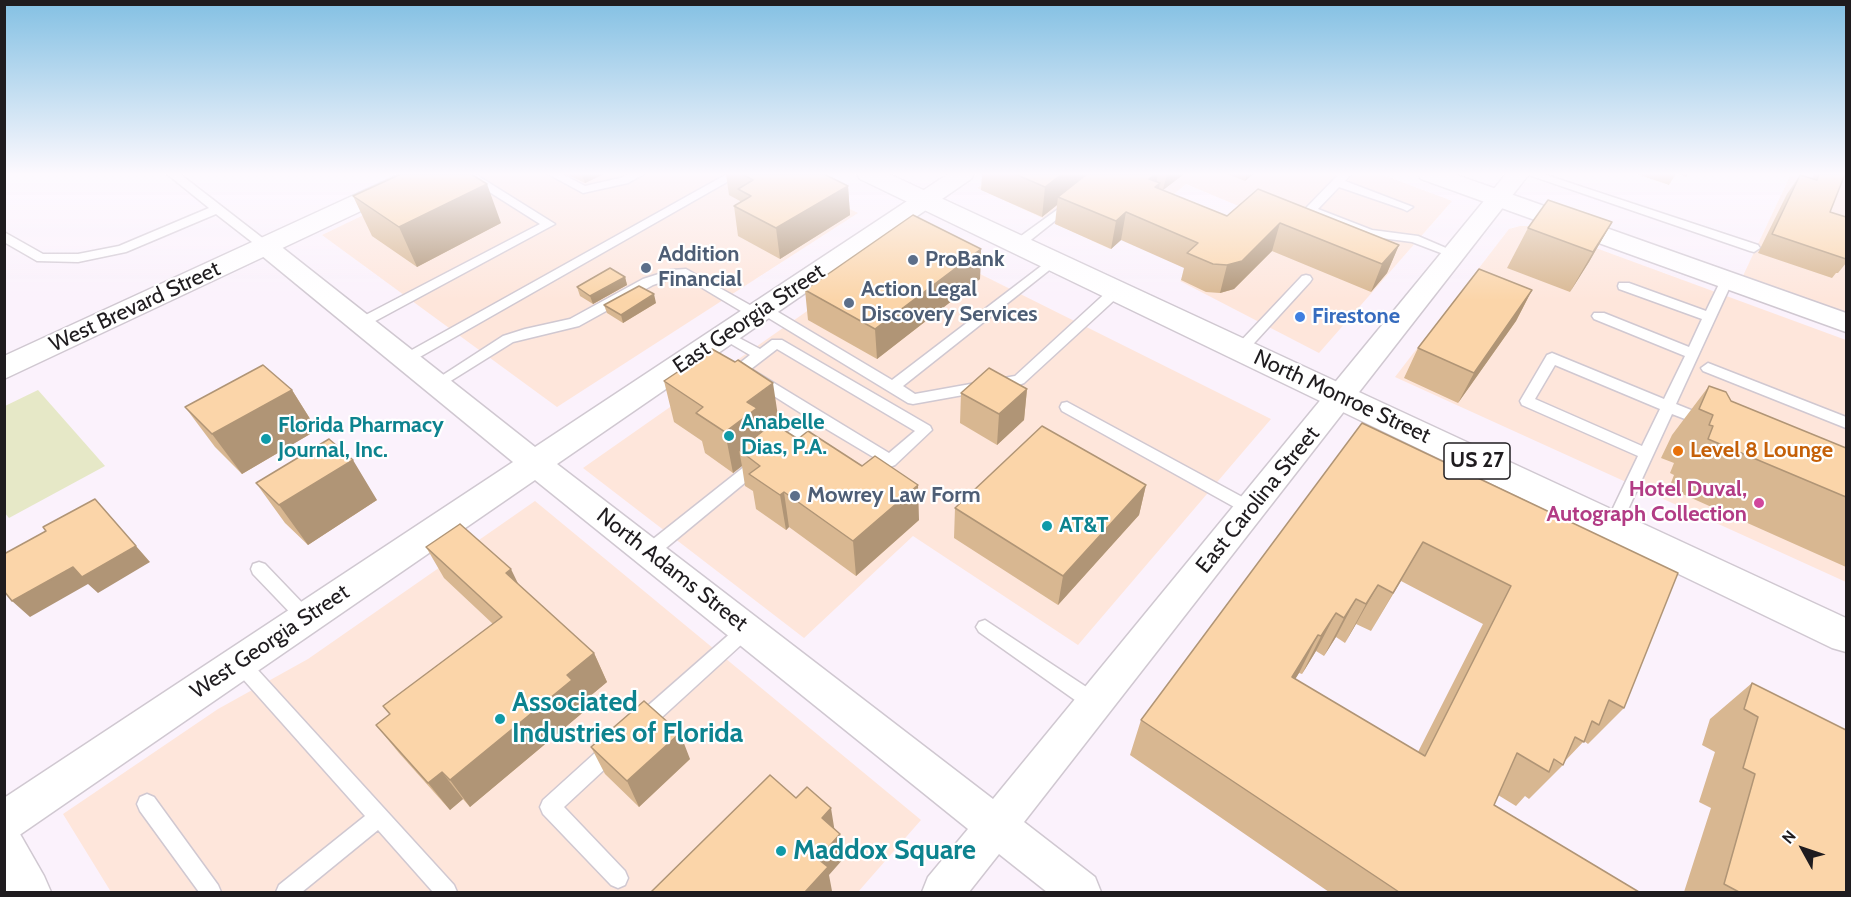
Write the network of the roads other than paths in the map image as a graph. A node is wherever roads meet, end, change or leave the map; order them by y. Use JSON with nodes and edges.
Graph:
{"nodes":[{"id":1,"x":201,"y":216,"type":"edge"},
{"id":2,"x":226,"y":216,"type":"edge"},
{"id":3,"x":330,"y":216,"type":"edge"},
{"id":4,"x":535,"y":216,"type":"edge"},
{"id":5,"x":661,"y":216,"type":"edge"},
{"id":6,"x":901,"y":216,"type":"edge"},
{"id":7,"x":958,"y":216,"type":"edge"},
{"id":8,"x":1055,"y":216,"type":"edge"},
{"id":9,"x":1325,"y":216,"type":"edge"},
{"id":10,"x":1485,"y":216,"type":"edge"},
{"id":11,"x":1549,"y":216,"type":"edge"},
{"id":12,"x":1658,"y":216,"type":"edge"},
{"id":13,"x":4,"y":236,"type":"edge"},
{"id":14,"x":1018,"y":244,"type":"junction"},
{"id":15,"x":265,"y":246,"type":"junction"},
{"id":16,"x":1754,"y":248,"type":"dead end"},
{"id":17,"x":1454,"y":254,"type":"junction"},
{"id":18,"x":1053,"y":261,"type":"junction"},
{"id":19,"x":1306,"y":279,"type":"dead end"},
{"id":20,"x":1727,"y":280,"type":"junction"},
{"id":21,"x":1624,"y":286,"type":"dead end"},
{"id":22,"x":1116,"y":291,"type":"junction"},
{"id":23,"x":760,"y":311,"type":"junction"},
{"id":24,"x":1599,"y":316,"type":"dead end"},
{"id":25,"x":1710,"y":317,"type":"junction"},
{"id":26,"x":361,"y":323,"type":"junction"},
{"id":27,"x":1846,"y":323,"type":"edge"},
{"id":28,"x":726,"y":334,"type":"junction"},
{"id":29,"x":1240,"y":349,"type":"junction"},
{"id":30,"x":1693,"y":354,"type":"junction"},
{"id":31,"x":760,"y":355,"type":"junction"},
{"id":32,"x":406,"y":359,"type":"junction"},
{"id":33,"x":1708,"y":368,"type":"dead end"},
{"id":34,"x":4,"y":369,"type":"edge"},
{"id":35,"x":436,"y":384,"type":"junction"},
{"id":36,"x":893,"y":387,"type":"junction"},
{"id":37,"x":1341,"y":396,"type":"junction"},
{"id":38,"x":1067,"y":407,"type":"dead end"},
{"id":39,"x":1669,"y":407,"type":"junction"},
{"id":40,"x":817,"y":417,"type":"junction"},
{"id":41,"x":1846,"y":423,"type":"edge"},
{"id":42,"x":1720,"y":428,"type":"edge"},
{"id":43,"x":1647,"y":454,"type":"junction"},
{"id":44,"x":535,"y":463,"type":"junction"},
{"id":45,"x":1251,"y":509,"type":"junction"},
{"id":46,"x":1613,"y":525,"type":"junction"},
{"id":47,"x":649,"y":552,"type":"junction"},
{"id":48,"x":259,"y":569,"type":"dead end"},
{"id":49,"x":306,"y":618,"type":"junction"},
{"id":50,"x":985,"y":627,"type":"dead end"},
{"id":51,"x":747,"y":629,"type":"junction"},
{"id":52,"x":1846,"y":636,"type":"edge"},
{"id":53,"x":240,"y":663,"type":"junction"},
{"id":54,"x":1096,"y":704,"type":"junction"},
{"id":55,"x":147,"y":804,"type":"dead end"},
{"id":56,"x":380,"y":817,"type":"junction"},
{"id":57,"x":4,"y":822,"type":"edge"},
{"id":58,"x":997,"y":826,"type":"junction"},
{"id":59,"x":4,"y":850,"type":"edge"},
{"id":60,"x":618,"y":878,"type":"dead end"},
{"id":61,"x":28,"y":892,"type":"edge"},
{"id":62,"x":211,"y":892,"type":"edge"},
{"id":63,"x":286,"y":892,"type":"edge"},
{"id":64,"x":447,"y":892,"type":"edge"},
{"id":65,"x":943,"y":892,"type":"edge"},
{"id":66,"x":1080,"y":892,"type":"edge"}],
"edges":[{"from":1,"to":13,"type":"lane"},
{"from":2,"to":15,"type":"lane"},
{"from":3,"to":15,"type":"main road","name":"West Brevard Street"},
{"from":4,"to":26,"type":"lane"},
{"from":5,"to":32,"type":"lane"},
{"from":6,"to":23,"type":"street","name":"East Georgia Street"},
{"from":7,"to":14,"type":"main road","name":"North Monroe Street","number":"US 27"},
{"from":8,"to":14,"type":"lane"},
{"from":9,"to":17,"type":"lane"},
{"from":10,"to":17,"type":"street","name":"East Carolina Street"},
{"from":11,"to":20,"type":"main road"},
{"from":12,"to":16,"type":"lane"},
{"from":14,"to":18,"type":"main road","name":"North Monroe Street","number":"US 27"},
{"from":15,"to":26,"type":"street","name":"North Adams Street"},
{"from":15,"to":34,"type":"main road","name":"West Brevard Street"},
{"from":17,"to":37,"type":"street","name":"East Carolina Street"},
{"from":18,"to":22,"type":"main road","name":"North Monroe Street","number":"US 27"},
{"from":18,"to":36,"type":"lane"},
{"from":19,"to":29,"type":"lane"},
{"from":20,"to":25,"type":"lane"},
{"from":20,"to":27,"type":"main road"},
{"from":21,"to":25,"type":"lane"},
{"from":22,"to":29,"type":"main road","name":"North Monroe Street","number":"US 27"},
{"from":22,"to":36,"type":"lane"},
{"from":23,"to":28,"type":"street","name":"East Georgia Street"},
{"from":23,"to":35,"type":"lane"},
{"from":23,"to":36,"type":"lane"},
{"from":24,"to":30,"type":"lane"},
{"from":25,"to":30,"type":"lane"},
{"from":26,"to":32,"type":"street","name":"North Adams Street"},
{"from":28,"to":31,"type":"lane"},
{"from":28,"to":44,"type":"street","name":"East Georgia Street"},
{"from":29,"to":37,"type":"main road","name":"North Monroe Street","number":"US 27"},
{"from":30,"to":39,"type":"lane"},
{"from":31,"to":40,"type":"lane"},
{"from":31,"to":40,"type":"lane"},
{"from":32,"to":35,"type":"street","name":"North Adams Street"},
{"from":33,"to":41,"type":"lane"},
{"from":35,"to":44,"type":"street","name":"North Adams Street"},
{"from":37,"to":45,"type":"street","name":"East Carolina Street"},
{"from":37,"to":46,"type":"main road","name":"North Monroe Street","number":"US 27"},
{"from":38,"to":45,"type":"lane"},
{"from":39,"to":42,"type":"lane"},
{"from":39,"to":43,"type":"lane"},
{"from":39,"to":43,"type":"lane"},
{"from":40,"to":47,"type":"lane"},
{"from":43,"to":46,"type":"lane"},
{"from":44,"to":47,"type":"street","name":"North Adams Street"},
{"from":44,"to":49,"type":"street","name":"West Georgia Street"},
{"from":45,"to":54,"type":"street","name":"East Carolina Street"},
{"from":46,"to":52,"type":"main road","name":"North Monroe Street","number":"US 27"},
{"from":47,"to":51,"type":"street","name":"North Adams Street"},
{"from":48,"to":49,"type":"lane"},
{"from":49,"to":53,"type":"street","name":"West Georgia Street"},
{"from":50,"to":54,"type":"lane"},
{"from":51,"to":58,"type":"street","name":"North Adams Street"},
{"from":51,"to":60,"type":"lane"},
{"from":53,"to":56,"type":"lane"},
{"from":53,"to":57,"type":"street","name":"West Georgia Street"},
{"from":54,"to":58,"type":"street","name":"East Carolina Street"},
{"from":55,"to":62,"type":"lane"},
{"from":56,"to":63,"type":"lane"},
{"from":56,"to":64,"type":"lane"},
{"from":58,"to":65,"type":"street","name":"East Carolina Street"},
{"from":58,"to":66,"type":"street","name":"North Adams Street"},
{"from":59,"to":61,"type":"main road"}]}
